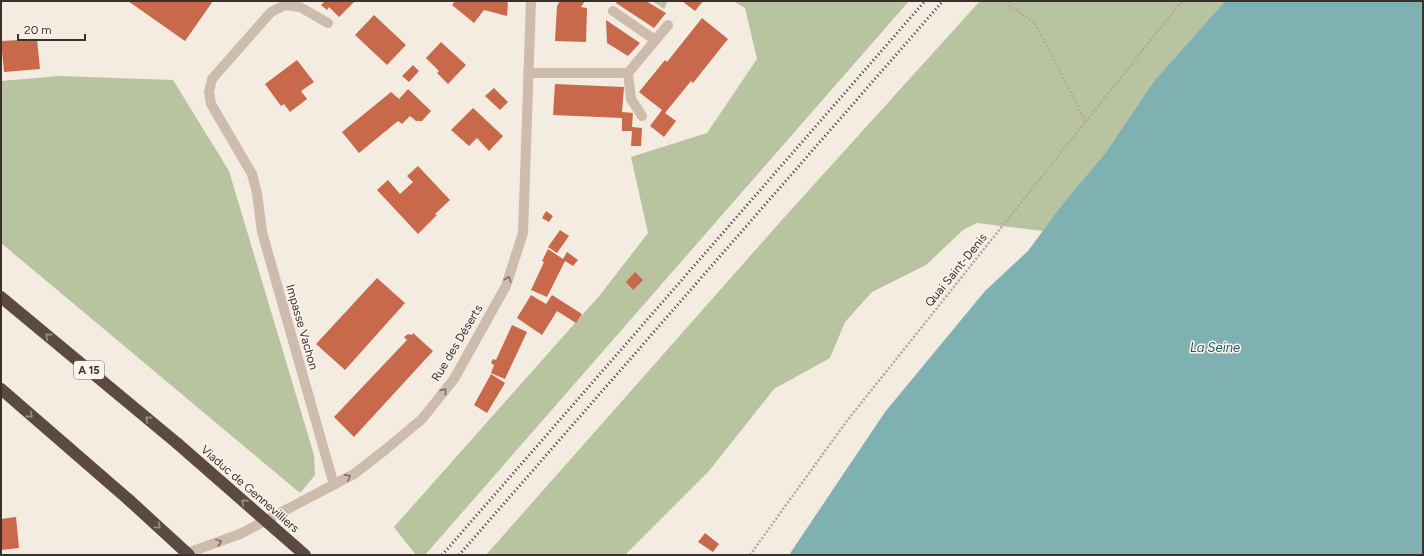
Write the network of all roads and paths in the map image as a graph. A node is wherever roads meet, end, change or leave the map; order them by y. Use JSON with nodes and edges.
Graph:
{"nodes":[{"id":1,"x":531,"y":1,"type":"edge"},
{"id":2,"x":1010,"y":1,"type":"edge"},
{"id":3,"x":1182,"y":1,"type":"edge"},
{"id":4,"x":613,"y":11,"type":"dead end"},
{"id":5,"x":328,"y":24,"type":"dead end"},
{"id":6,"x":668,"y":25,"type":"dead end"},
{"id":7,"x":655,"y":40,"type":"junction"},
{"id":8,"x":528,"y":73,"type":"junction"},
{"id":9,"x":628,"y":73,"type":"junction"},
{"id":10,"x":642,"y":116,"type":"dead end"},
{"id":11,"x":1086,"y":122,"type":"junction"},
{"id":12,"x":1,"y":297,"type":"edge"},
{"id":13,"x":1,"y":389,"type":"edge"},
{"id":14,"x":334,"y":485,"type":"junction"},
{"id":15,"x":182,"y":555,"type":"edge"},
{"id":16,"x":189,"y":555,"type":"edge"},
{"id":17,"x":305,"y":555,"type":"edge"},
{"id":18,"x":750,"y":555,"type":"edge"}],
"edges":[{"from":1,"to":8,"type":"street","name":"Rue des Déserts"},
{"from":2,"to":11,"type":"path"},
{"from":3,"to":11,"type":"path","name":"Quai Saint-Denis"},
{"from":4,"to":7,"type":"street"},
{"from":5,"to":14,"type":"street","name":"Impasse Vachon"},
{"from":6,"to":7,"type":"street"},
{"from":7,"to":9,"type":"street"},
{"from":8,"to":9,"type":"street"},
{"from":14,"to":8,"type":"street","name":"Rue des Déserts","one_way":true},
{"from":9,"to":10,"type":"street"},
{"from":11,"to":18,"type":"path","name":"Quai Saint-Denis"},
{"from":17,"to":12,"type":"highway","name":"Viaduc de Gennevilliers","number":"A 15","one_way":true,"bridge":true},
{"from":13,"to":16,"type":"highway","one_way":true,"bridge":true},
{"from":15,"to":14,"type":"street","name":"Rue des Déserts","one_way":true}]}
